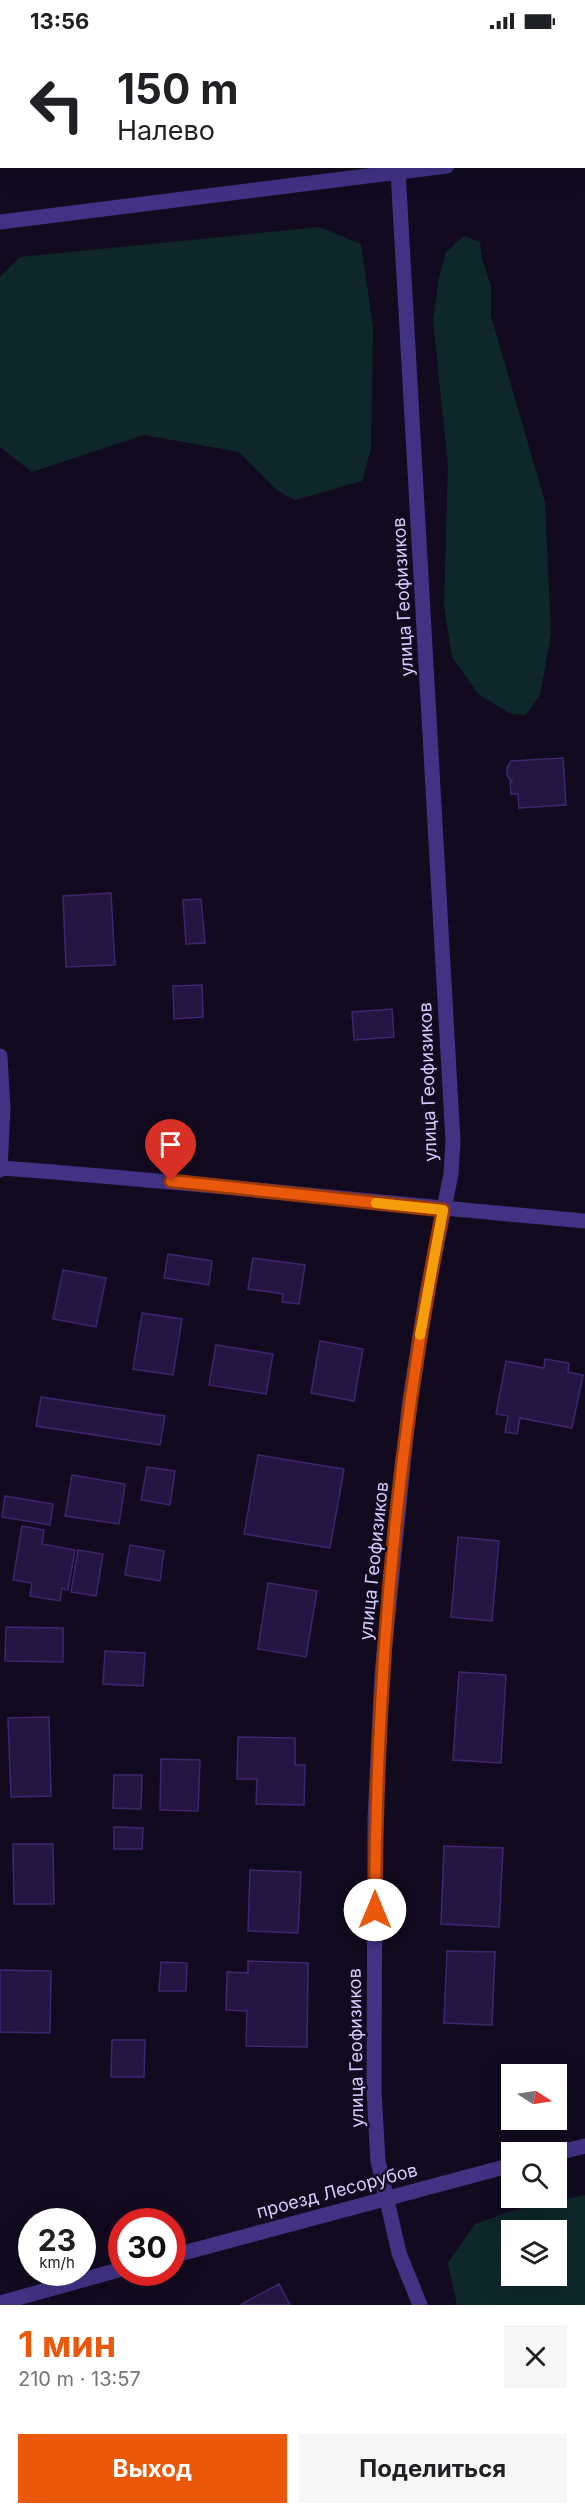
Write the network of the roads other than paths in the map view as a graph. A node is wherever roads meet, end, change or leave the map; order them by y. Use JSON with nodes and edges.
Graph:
{"nodes":[{"id":1,"x":427,"y":168,"type":"edge"},
{"id":2,"x":398,"y":171,"type":"junction"},
{"id":3,"x":0,"y":222,"type":"edge"},
{"id":4,"x":0,"y":1056,"type":"edge"},
{"id":5,"x":0,"y":1169,"type":"edge"},
{"id":6,"x":443,"y":1210,"type":"junction"},
{"id":7,"x":585,"y":1221,"type":"edge"},
{"id":8,"x":585,"y":2146,"type":"edge"},
{"id":9,"x":567,"y":2150,"type":"edge"},
{"id":10,"x":501,"y":2168,"type":"edge"},
{"id":11,"x":385,"y":2198,"type":"junction"},
{"id":12,"x":186,"y":2252,"type":"edge"},
{"id":13,"x":108,"y":2274,"type":"edge"},
{"id":14,"x":0,"y":2302,"type":"edge"},
{"id":15,"x":420,"y":2305,"type":"edge"}],
"edges":[{"from":1,"to":2,"type":"street"},
{"from":2,"to":3,"type":"street"},
{"from":2,"to":6,"type":"street","name":"улица Геофизиков"},
{"from":4,"to":5,"type":"street"},
{"from":5,"to":6,"type":"street"},
{"from":6,"to":7,"type":"street"},
{"from":6,"to":11,"type":"street","name":"улица Геофизиков"},
{"from":8,"to":9,"type":"street"},
{"from":10,"to":11,"type":"street","name":"проезд Лесорубов"},
{"from":11,"to":12,"type":"street","name":"проезд Лесорубов"},
{"from":11,"to":15,"type":"street","name":"улица Геофизиков"},
{"from":13,"to":14,"type":"street"}]}
